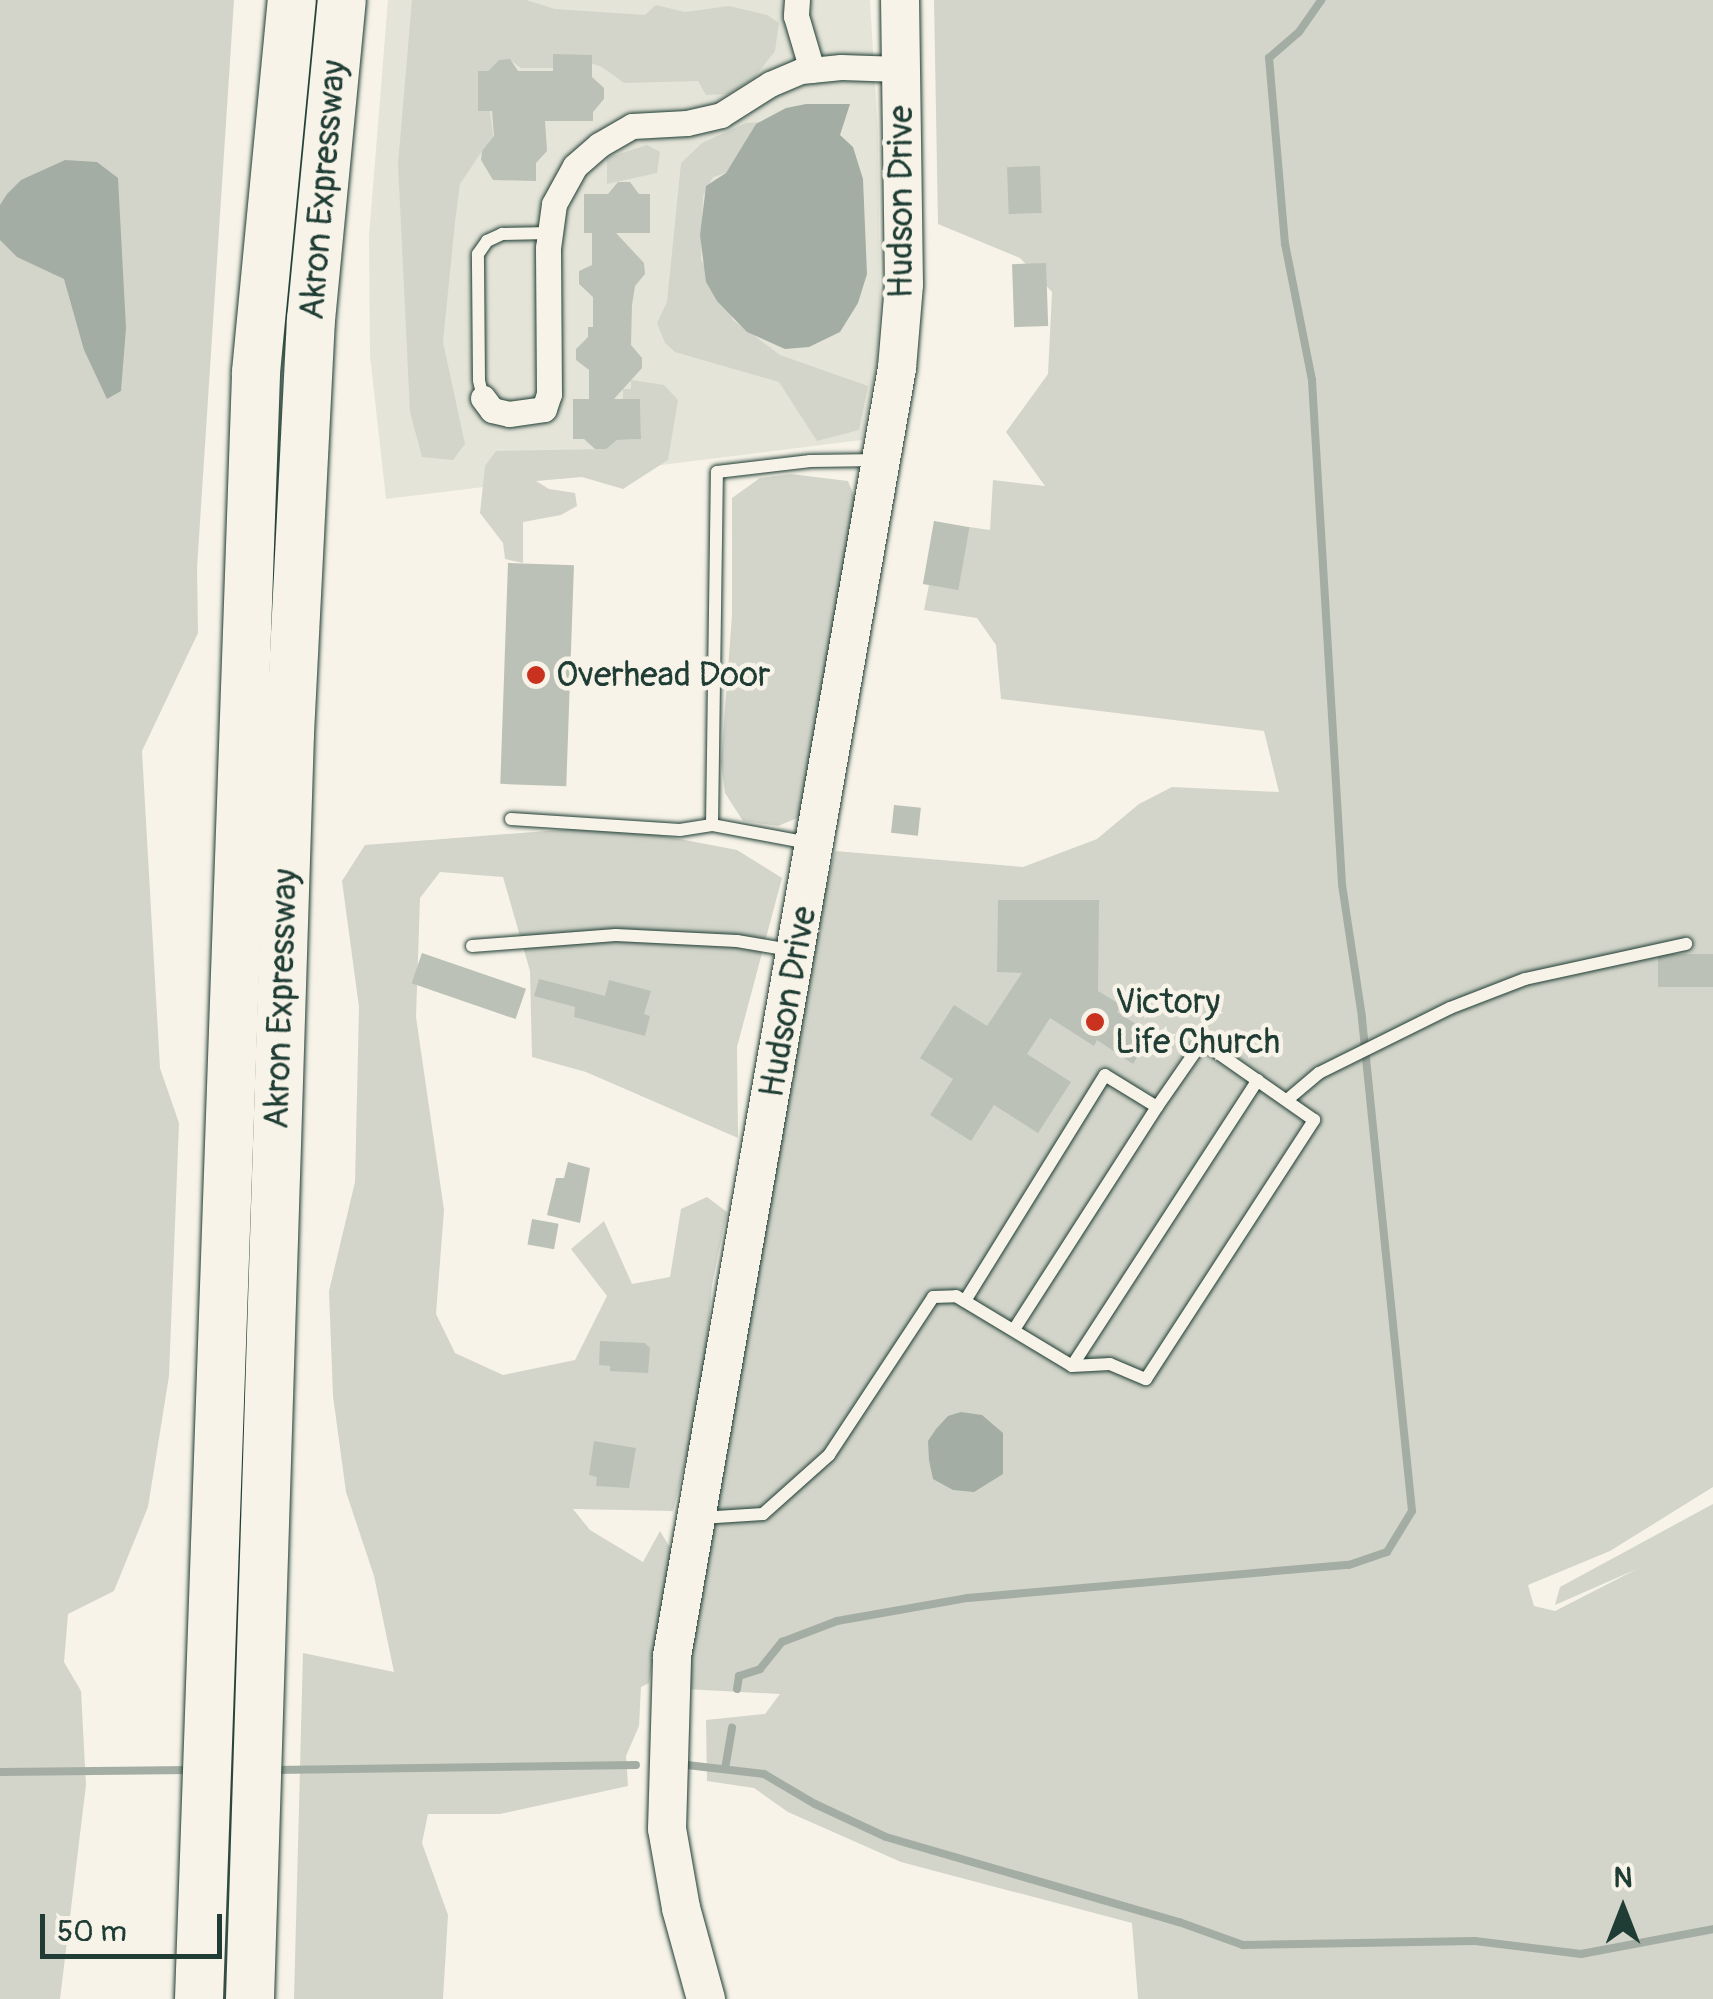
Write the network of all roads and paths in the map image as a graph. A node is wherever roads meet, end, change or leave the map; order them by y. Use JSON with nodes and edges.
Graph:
{"nodes":[{"id":1,"x":292,"y":0,"type":"edge"},
{"id":2,"x":342,"y":0,"type":"edge"},
{"id":3,"x":797,"y":0,"type":"edge"},
{"id":4,"x":900,"y":0,"type":"edge"},
{"id":5,"x":900,"y":68,"type":"junction"},
{"id":6,"x":812,"y":70,"type":"junction"},
{"id":7,"x":550,"y":233,"type":"junction"},
{"id":8,"x":483,"y":398,"type":"joint"},
{"id":9,"x":884,"y":460,"type":"junction"},
{"id":10,"x":512,"y":820,"type":"dead end"},
{"id":11,"x":712,"y":825,"type":"junction"},
{"id":12,"x":816,"y":844,"type":"junction"},
{"id":13,"x":1686,"y":944,"type":"dead end"},
{"id":14,"x":472,"y":946,"type":"dead end"},
{"id":15,"x":798,"y":951,"type":"junction"},
{"id":16,"x":1258,"y":1080,"type":"junction"},
{"id":17,"x":1287,"y":1100,"type":"junction"},
{"id":18,"x":1157,"y":1108,"type":"junction"},
{"id":19,"x":965,"y":1301,"type":"junction"},
{"id":20,"x":1015,"y":1328,"type":"junction"},
{"id":21,"x":1072,"y":1366,"type":"junction"},
{"id":22,"x":694,"y":1518,"type":"junction"},
{"id":23,"x":200,"y":1999,"type":"edge"},
{"id":24,"x":250,"y":1999,"type":"edge"},
{"id":25,"x":706,"y":1999,"type":"edge"}],
"edges":[{"from":1,"to":23,"type":"highway","name":"Akron Expressway"},
{"from":2,"to":24,"type":"highway","name":"Akron Expressway"},
{"from":3,"to":6,"type":"street"},
{"from":4,"to":5,"type":"street","name":"Hudson Drive"},
{"from":5,"to":6,"type":"street"},
{"from":5,"to":9,"type":"street","name":"Hudson Drive"},
{"from":6,"to":7,"type":"street"},
{"from":7,"to":8,"type":"lane"},
{"from":7,"to":8,"type":"street"},
{"from":9,"to":11,"type":"lane"},
{"from":9,"to":12,"type":"street","name":"Hudson Drive"},
{"from":10,"to":11,"type":"lane"},
{"from":11,"to":12,"type":"lane"},
{"from":12,"to":15,"type":"street","name":"Hudson Drive"},
{"from":13,"to":17,"type":"lane"},
{"from":14,"to":15,"type":"lane"},
{"from":15,"to":22,"type":"street","name":"Hudson Drive"},
{"from":16,"to":17,"type":"lane"},
{"from":16,"to":18,"type":"lane"},
{"from":16,"to":21,"type":"lane"},
{"from":17,"to":21,"type":"lane"},
{"from":18,"to":19,"type":"lane"},
{"from":18,"to":20,"type":"lane"},
{"from":19,"to":20,"type":"lane"},
{"from":19,"to":22,"type":"lane"},
{"from":20,"to":21,"type":"lane"},
{"from":22,"to":25,"type":"street","name":"Hudson Drive"}]}
